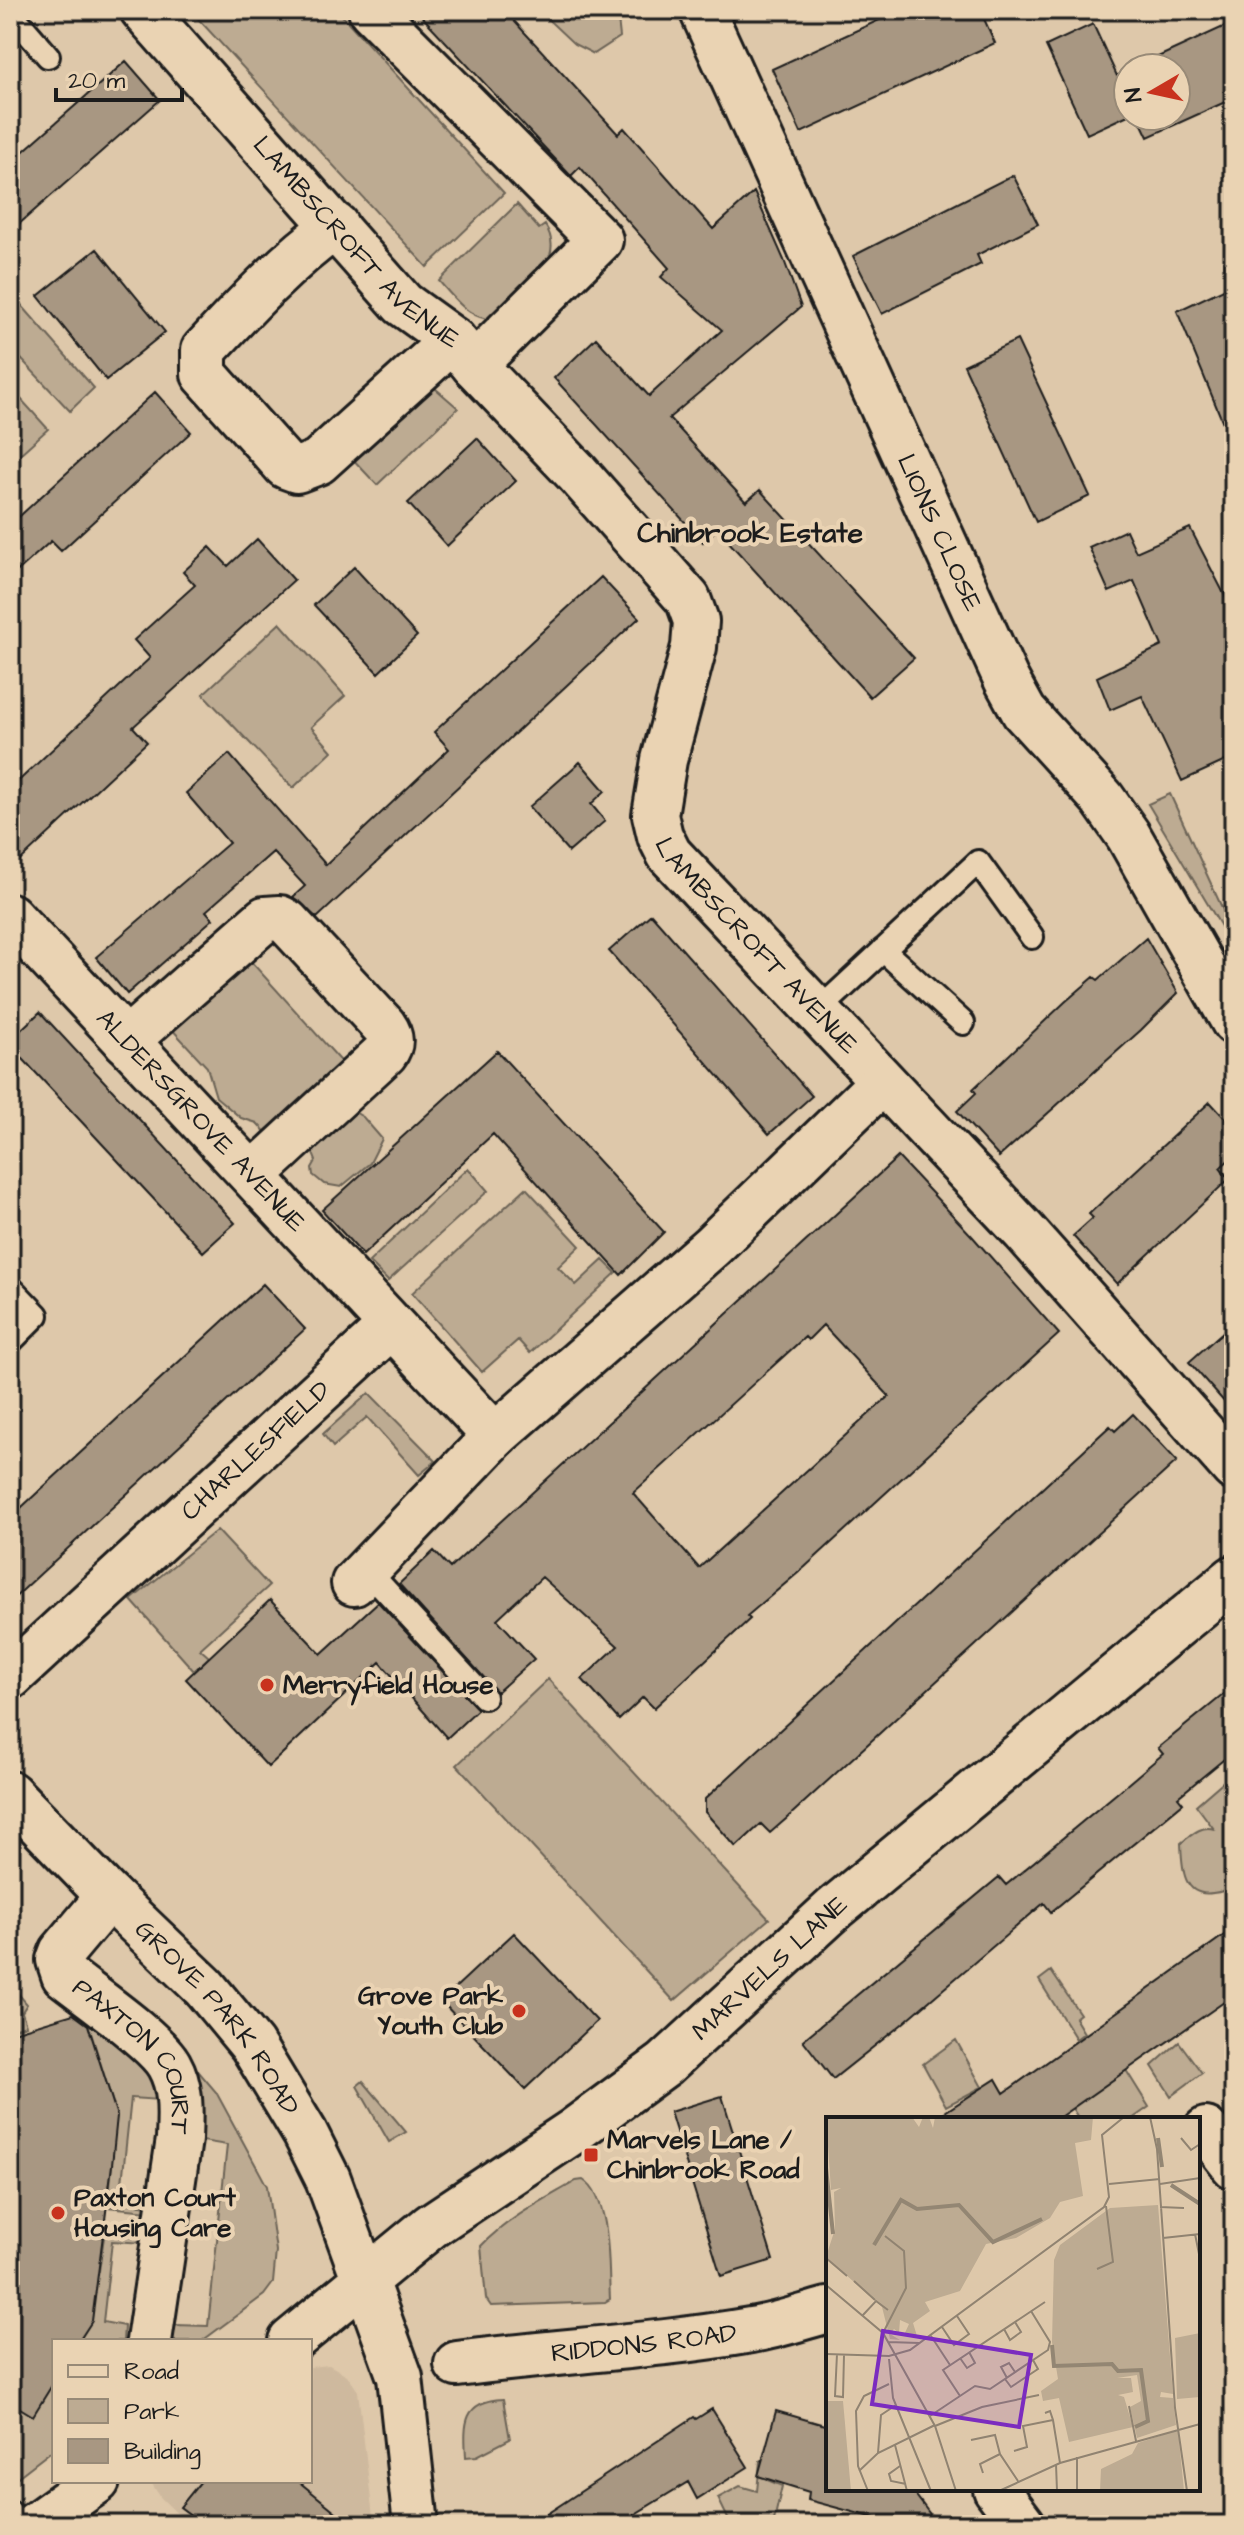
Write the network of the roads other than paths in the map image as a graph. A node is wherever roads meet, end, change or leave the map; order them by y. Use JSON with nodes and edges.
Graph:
{"nodes":[{"id":1,"x":143,"y":10,"type":"edge"},
{"id":2,"x":371,"y":10,"type":"edge"},
{"id":3,"x":702,"y":10,"type":"edge"},
{"id":4,"x":10,"y":12,"type":"edge"},
{"id":5,"x":48,"y":56,"type":"dead end"},
{"id":6,"x":336,"y":226,"type":"junction"},
{"id":7,"x":464,"y":352,"type":"junction"},
{"id":8,"x":10,"y":916,"type":"edge"},
{"id":9,"x":1032,"y":937,"type":"dead end"},
{"id":10,"x":883,"y":950,"type":"junction"},
{"id":11,"x":817,"y":1012,"type":"junction"},
{"id":12,"x":1234,"y":1022,"type":"edge"},
{"id":13,"x":963,"y":1023,"type":"dead end"},
{"id":14,"x":126,"y":1041,"type":"junction"},
{"id":15,"x":882,"y":1082,"type":"junction"},
{"id":16,"x":253,"y":1175,"type":"junction"},
{"id":17,"x":10,"y":1287,"type":"edge"},
{"id":18,"x":391,"y":1326,"type":"junction"},
{"id":19,"x":10,"y":1342,"type":"edge"},
{"id":20,"x":495,"y":1436,"type":"junction"},
{"id":21,"x":1234,"y":1468,"type":"edge"},
{"id":22,"x":360,"y":1577,"type":"joint"},
{"id":23,"x":1234,"y":1578,"type":"edge"},
{"id":24,"x":10,"y":1677,"type":"edge"},
{"id":25,"x":484,"y":1697,"type":"dead end"},
{"id":26,"x":10,"y":1794,"type":"edge"},
{"id":27,"x":109,"y":1896,"type":"junction"},
{"id":28,"x":1213,"y":2124,"type":"edge"},
{"id":29,"x":1234,"y":2166,"type":"edge"},
{"id":30,"x":367,"y":2279,"type":"junction"},
{"id":31,"x":826,"y":2311,"type":"edge"},
{"id":32,"x":149,"y":2339,"type":"edge"},
{"id":33,"x":293,"y":2339,"type":"edge"},
{"id":34,"x":457,"y":2364,"type":"dead end"},
{"id":35,"x":94,"y":2483,"type":"edge"},
{"id":36,"x":998,"y":2491,"type":"edge"},
{"id":37,"x":10,"y":2512,"type":"edge"},
{"id":38,"x":21,"y":2525,"type":"edge"},
{"id":39,"x":35,"y":2525,"type":"edge"},
{"id":40,"x":416,"y":2525,"type":"edge"},
{"id":41,"x":1023,"y":2525,"type":"edge"}],
"edges":[{"from":1,"to":6,"type":"street","name":"LAMBSCROFT AVENUE"},
{"from":2,"to":7,"type":"street","name":"LAMBSCROFT AVENUE"},
{"from":3,"to":12,"type":"street","name":"LIONS CLOSE"},
{"from":4,"to":5,"type":"lane"},
{"from":6,"to":7,"type":"street","name":"LAMBSCROFT AVENUE"},
{"from":6,"to":7,"type":"street"},
{"from":7,"to":11,"type":"street","name":"LAMBSCROFT AVENUE"},
{"from":8,"to":14,"type":"street","name":"ALDERSGROVE AVENUE"},
{"from":9,"to":10,"type":"lane"},
{"from":10,"to":11,"type":"lane"},
{"from":10,"to":13,"type":"lane"},
{"from":11,"to":15,"type":"street","name":"LAMBSCROFT AVENUE"},
{"from":14,"to":16,"type":"street","name":"ALDERSGROVE AVENUE"},
{"from":14,"to":16,"type":"street"},
{"from":15,"to":20,"type":"street"},
{"from":15,"to":21,"type":"street","name":"LAMBSCROFT AVENUE"},
{"from":16,"to":18,"type":"street","name":"ALDERSGROVE AVENUE"},
{"from":17,"to":19,"type":"lane"},
{"from":18,"to":20,"type":"street"},
{"from":18,"to":24,"type":"street","name":"CHARLESFIELD"},
{"from":20,"to":22,"type":"street"},
{"from":22,"to":25,"type":"lane"},
{"from":23,"to":30,"type":"street","name":"MARVELS LANE"},
{"from":26,"to":27,"type":"street","name":"GROVE PARK ROAD"},
{"from":27,"to":30,"type":"street","name":"GROVE PARK ROAD"},
{"from":27,"to":32,"type":"street","name":"PAXTON COURT"},
{"from":28,"to":29,"type":"street"},
{"from":30,"to":33,"type":"street","name":"MARVELS LANE"},
{"from":30,"to":40,"type":"street","name":"GROVE PARK ROAD"},
{"from":31,"to":34,"type":"street","name":"RIDDONS ROAD"},
{"from":35,"to":39,"type":"street"},
{"from":36,"to":41,"type":"street"},
{"from":37,"to":38,"type":"lane"}]}
